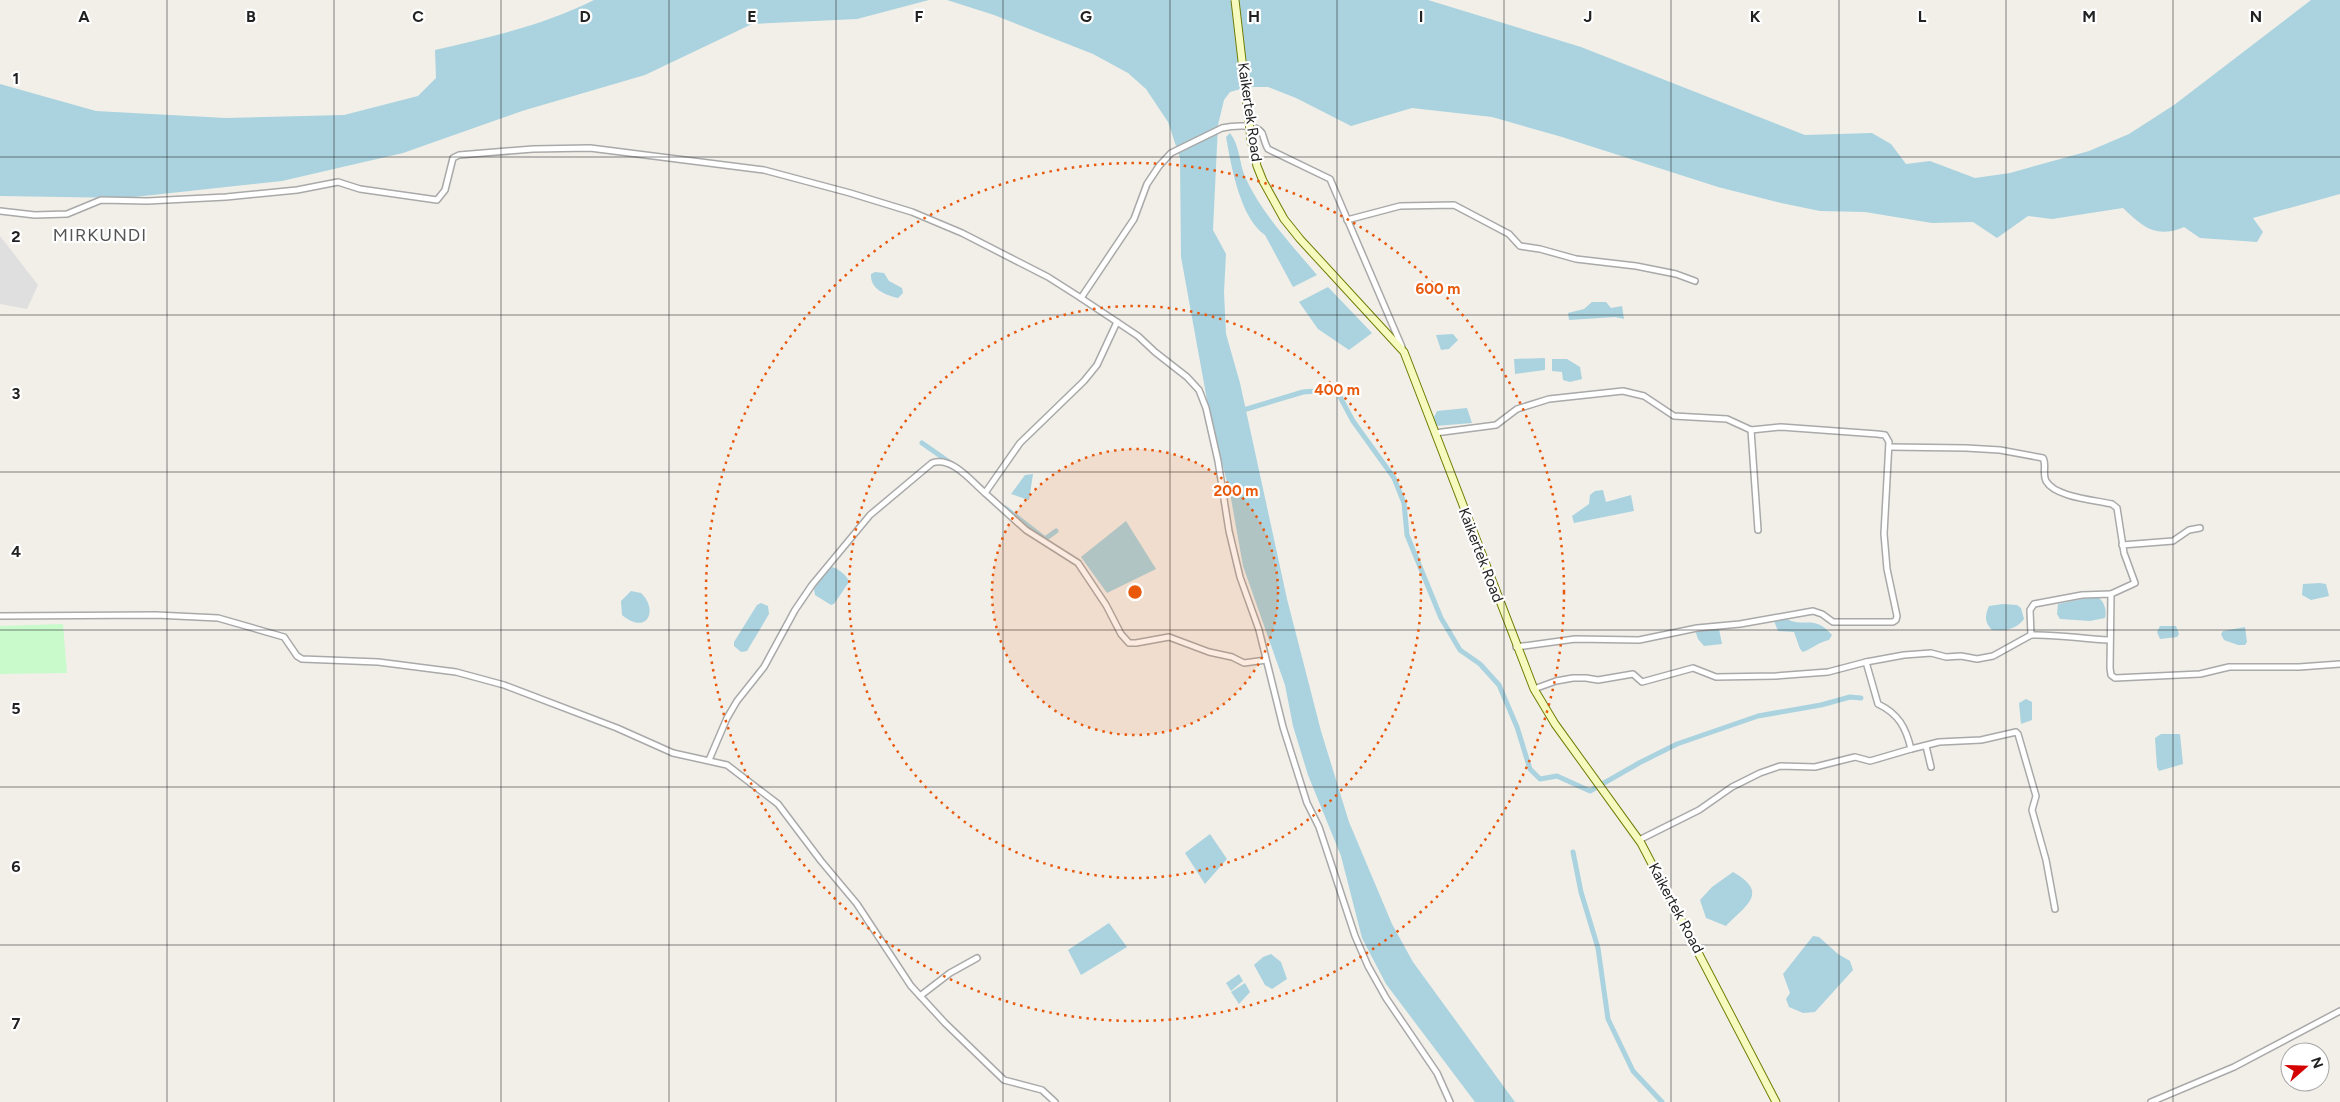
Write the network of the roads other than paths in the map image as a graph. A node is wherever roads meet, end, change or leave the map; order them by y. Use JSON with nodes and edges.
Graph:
{"nodes":[{"id":1,"x":1235,"y":0,"type":"edge"},
{"id":2,"x":0,"y":211,"type":"edge"},
{"id":3,"x":1348,"y":220,"type":"junction"},
{"id":4,"x":1695,"y":281,"type":"dead end"},
{"id":5,"x":1080,"y":298,"type":"junction"},
{"id":6,"x":1117,"y":322,"type":"junction"},
{"id":7,"x":1404,"y":352,"type":"junction"},
{"id":8,"x":1751,"y":430,"type":"junction"},
{"id":9,"x":1435,"y":433,"type":"junction"},
{"id":10,"x":1889,"y":447,"type":"junction"},
{"id":11,"x":986,"y":492,"type":"junction"},
{"id":12,"x":2200,"y":528,"type":"dead end"},
{"id":13,"x":1758,"y":530,"type":"dead end"},
{"id":14,"x":2122,"y":545,"type":"junction"},
{"id":15,"x":2111,"y":594,"type":"junction"},
{"id":16,"x":0,"y":616,"type":"edge"},
{"id":17,"x":2031,"y":635,"type":"junction"},
{"id":18,"x":2109,"y":640,"type":"junction"},
{"id":19,"x":1516,"y":647,"type":"junction"},
{"id":20,"x":1266,"y":660,"type":"junction"},
{"id":21,"x":1866,"y":662,"type":"junction"},
{"id":22,"x":2340,"y":664,"type":"edge"},
{"id":23,"x":1534,"y":689,"type":"junction"},
{"id":24,"x":1926,"y":746,"type":"junction"},
{"id":25,"x":1911,"y":749,"type":"junction"},
{"id":26,"x":709,"y":760,"type":"junction"},
{"id":27,"x":1931,"y":768,"type":"dead end"},
{"id":28,"x":1639,"y":840,"type":"junction"},
{"id":29,"x":2055,"y":909,"type":"dead end"},
{"id":30,"x":977,"y":958,"type":"dead end"},
{"id":31,"x":920,"y":996,"type":"junction"},
{"id":32,"x":2340,"y":1011,"type":"edge"},
{"id":33,"x":1055,"y":1102,"type":"edge"},
{"id":34,"x":1450,"y":1102,"type":"edge"},
{"id":35,"x":1776,"y":1102,"type":"edge"},
{"id":36,"x":2151,"y":1102,"type":"edge"}],
"edges":[{"from":1,"to":7,"type":"main road","name":"Kaikertek Road","bridge":true},
{"from":2,"to":5,"type":"street"},
{"from":3,"to":4,"type":"street"},
{"from":3,"to":5,"type":"street"},
{"from":3,"to":7,"type":"street"},
{"from":5,"to":6,"type":"street"},
{"from":6,"to":11,"type":"street"},
{"from":6,"to":20,"type":"street"},
{"from":7,"to":9,"type":"main road","name":"Kaikertek Road"},
{"from":8,"to":9,"type":"street"},
{"from":8,"to":10,"type":"street"},
{"from":8,"to":13,"type":"street"},
{"from":9,"to":19,"type":"main road","name":"Kaikertek Road"},
{"from":10,"to":14,"type":"street"},
{"from":10,"to":19,"type":"street"},
{"from":11,"to":20,"type":"street"},
{"from":11,"to":26,"type":"street"},
{"from":12,"to":14,"type":"street"},
{"from":14,"to":15,"type":"street"},
{"from":15,"to":17,"type":"street"},
{"from":15,"to":18,"type":"street"},
{"from":16,"to":26,"type":"street"},
{"from":17,"to":18,"type":"street"},
{"from":17,"to":21,"type":"street"},
{"from":18,"to":22,"type":"street"},
{"from":19,"to":23,"type":"main road","name":"Kaikertek Road"},
{"from":20,"to":34,"type":"street"},
{"from":21,"to":23,"type":"street"},
{"from":21,"to":25,"type":"street"},
{"from":23,"to":28,"type":"main road","name":"Kaikertek Road"},
{"from":24,"to":25,"type":"street"},
{"from":24,"to":27,"type":"street"},
{"from":24,"to":29,"type":"street"},
{"from":25,"to":28,"type":"street"},
{"from":26,"to":31,"type":"street"},
{"from":28,"to":35,"type":"main road","name":"Kaikertek Road"},
{"from":30,"to":31,"type":"street"},
{"from":31,"to":33,"type":"street"},
{"from":32,"to":36,"type":"street"}]}
